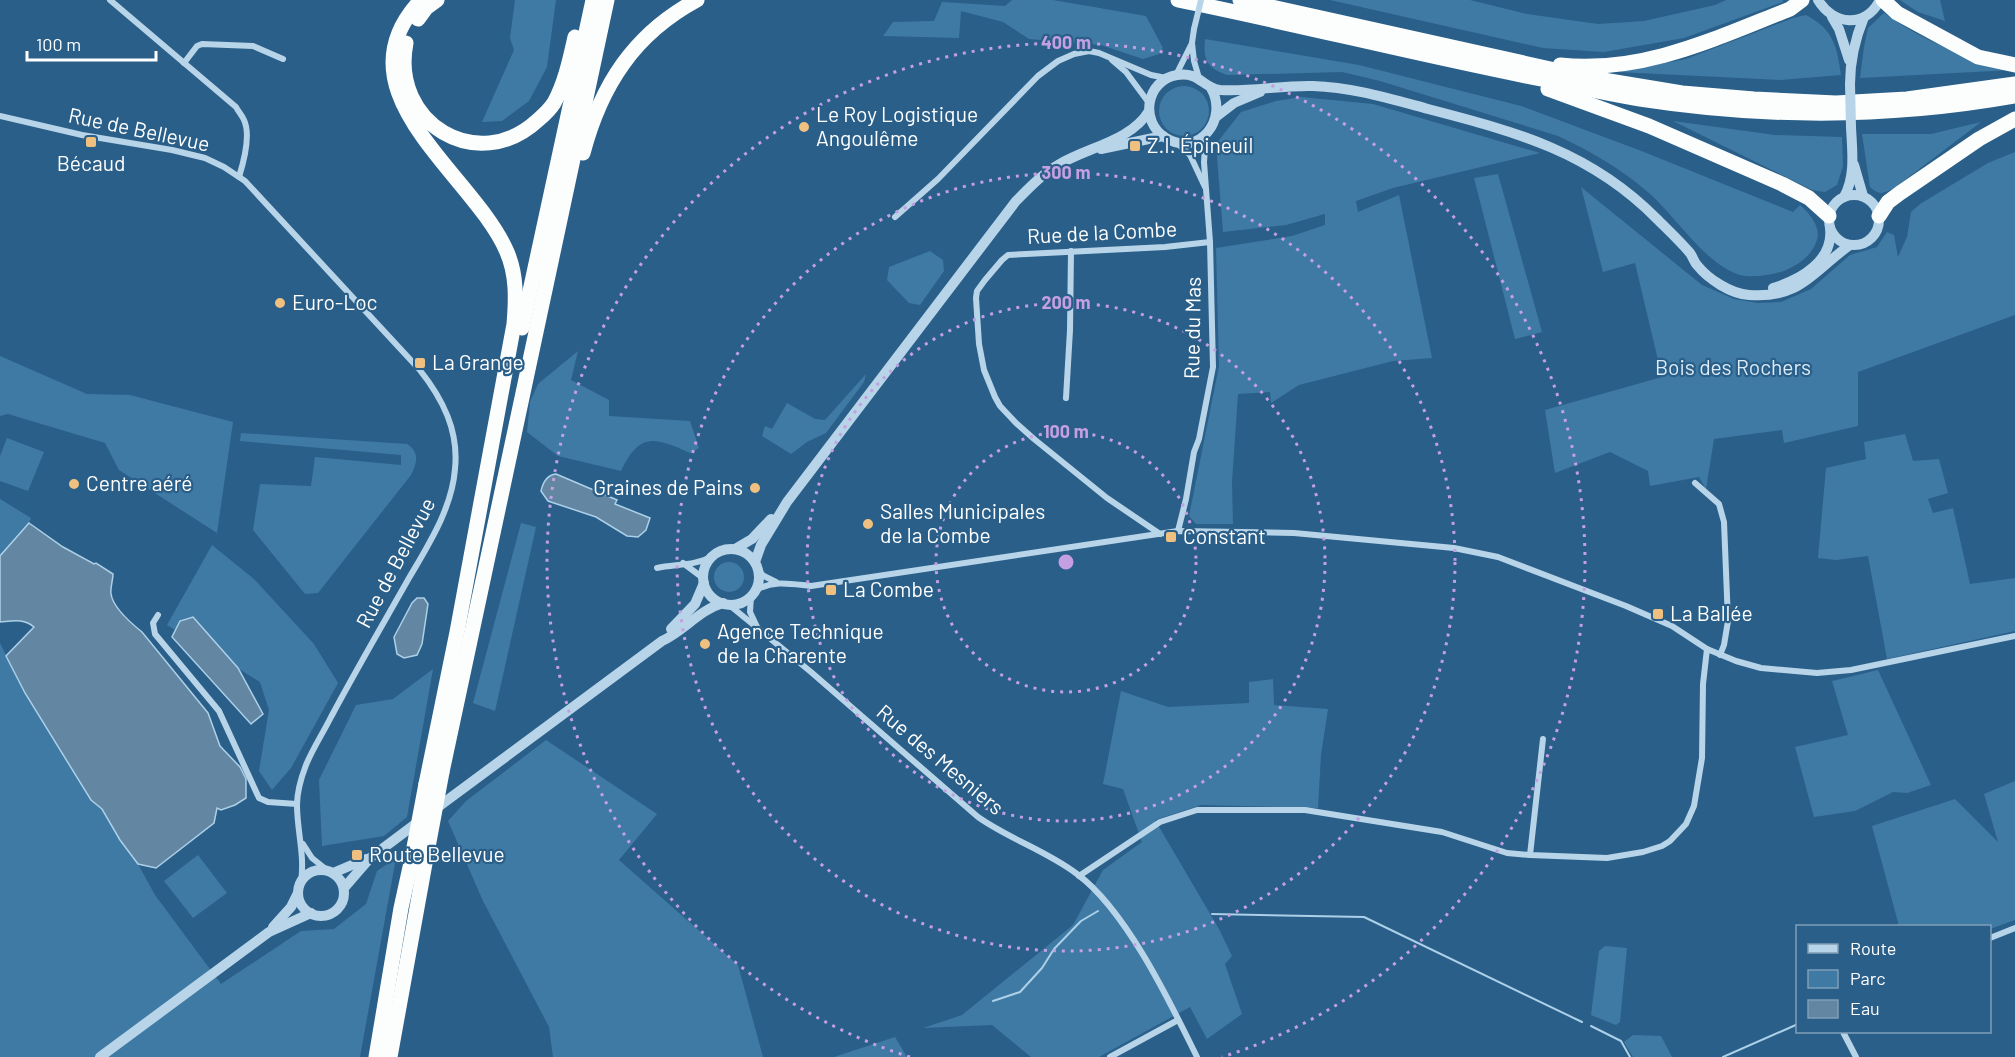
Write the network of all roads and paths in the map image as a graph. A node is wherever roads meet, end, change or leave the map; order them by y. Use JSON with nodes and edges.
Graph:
{"nodes":[{"id":1,"x":110,"y":0,"type":"edge"},
{"id":2,"x":421,"y":0,"type":"edge"},
{"id":3,"x":437,"y":0,"type":"edge"},
{"id":4,"x":585,"y":0,"type":"edge"},
{"id":5,"x":593,"y":0,"type":"edge"},
{"id":6,"x":607,"y":0,"type":"edge"},
{"id":7,"x":696,"y":0,"type":"edge"},
{"id":8,"x":1178,"y":0,"type":"edge"},
{"id":9,"x":1201,"y":0,"type":"edge"},
{"id":10,"x":1240,"y":0,"type":"edge"},
{"id":11,"x":1802,"y":0,"type":"edge"},
{"id":12,"x":1818,"y":0,"type":"edge"},
{"id":13,"x":1881,"y":0,"type":"edge"},
{"id":14,"x":1831,"y":15,"type":"junction"},
{"id":15,"x":1864,"y":17,"type":"junction"},
{"id":16,"x":1192,"y":43,"type":"junction"},
{"id":17,"x":1487,"y":54,"type":"junction"},
{"id":18,"x":1109,"y":57,"type":"junction"},
{"id":19,"x":282,"y":59,"type":"dead end"},
{"id":20,"x":184,"y":63,"type":"junction"},
{"id":21,"x":1850,"y":63,"type":"junction"},
{"id":22,"x":2015,"y":65,"type":"edge"},
{"id":23,"x":1515,"y":74,"type":"junction"},
{"id":24,"x":1171,"y":76,"type":"junction"},
{"id":25,"x":1199,"y":78,"type":"junction"},
{"id":26,"x":2015,"y":84,"type":"edge"},
{"id":27,"x":1211,"y":88,"type":"junction"},
{"id":28,"x":1265,"y":89,"type":"junction"},
{"id":29,"x":2015,"y":96,"type":"edge"},
{"id":30,"x":1149,"y":107,"type":"junction"},
{"id":31,"x":0,"y":116,"type":"edge"},
{"id":32,"x":1217,"y":116,"type":"junction"},
{"id":33,"x":2015,"y":119,"type":"edge"},
{"id":34,"x":1206,"y":134,"type":"junction"},
{"id":35,"x":1162,"y":136,"type":"junction"},
{"id":36,"x":1177,"y":142,"type":"junction"},
{"id":37,"x":1089,"y":150,"type":"junction"},
{"id":38,"x":1853,"y":160,"type":"junction"},
{"id":39,"x":239,"y":177,"type":"junction"},
{"id":40,"x":1207,"y":194,"type":"junction"},
{"id":41,"x":1863,"y":196,"type":"junction"},
{"id":42,"x":1844,"y":197,"type":"junction"},
{"id":43,"x":1879,"y":216,"type":"junction"},
{"id":44,"x":895,"y":217,"type":"dead end"},
{"id":45,"x":1830,"y":222,"type":"junction"},
{"id":46,"x":1210,"y":242,"type":"junction"},
{"id":47,"x":1850,"y":245,"type":"junction"},
{"id":48,"x":1071,"y":251,"type":"junction"},
{"id":49,"x":1690,"y":254,"type":"junction"},
{"id":50,"x":536,"y":327,"type":"junction"},
{"id":51,"x":1066,"y":398,"type":"dead end"},
{"id":52,"x":1695,"y":483,"type":"dead end"},
{"id":53,"x":788,"y":502,"type":"junction"},
{"id":54,"x":1178,"y":531,"type":"junction"},
{"id":55,"x":1160,"y":534,"type":"junction"},
{"id":56,"x":735,"y":549,"type":"junction"},
{"id":57,"x":712,"y":556,"type":"junction"},
{"id":58,"x":683,"y":563,"type":"junction"},
{"id":59,"x":757,"y":566,"type":"junction"},
{"id":60,"x":657,"y":568,"type":"dead end"},
{"id":61,"x":704,"y":580,"type":"junction"},
{"id":62,"x":776,"y":583,"type":"junction"},
{"id":63,"x":754,"y":593,"type":"junction"},
{"id":64,"x":725,"y":604,"type":"junction"},
{"id":65,"x":158,"y":615,"type":"dead end"},
{"id":66,"x":457,"y":632,"type":"junction"},
{"id":67,"x":759,"y":632,"type":"junction"},
{"id":68,"x":2015,"y":636,"type":"edge"},
{"id":69,"x":662,"y":641,"type":"junction"},
{"id":70,"x":1707,"y":649,"type":"junction"},
{"id":71,"x":1720,"y":655,"type":"junction"},
{"id":72,"x":1543,"y":739,"type":"dead end"},
{"id":73,"x":297,"y":804,"type":"junction"},
{"id":74,"x":302,"y":844,"type":"junction"},
{"id":75,"x":1530,"y":855,"type":"junction"},
{"id":76,"x":370,"y":858,"type":"junction"},
{"id":77,"x":330,"y":871,"type":"junction"},
{"id":78,"x":1079,"y":876,"type":"junction"},
{"id":79,"x":301,"y":882,"type":"junction"},
{"id":80,"x":344,"y":888,"type":"junction"},
{"id":81,"x":298,"y":894,"type":"junction"},
{"id":82,"x":311,"y":913,"type":"junction"},
{"id":83,"x":2015,"y":928,"type":"edge"},
{"id":84,"x":269,"y":932,"type":"junction"},
{"id":85,"x":1991,"y":937,"type":"edge"},
{"id":86,"x":1178,"y":1020,"type":"junction"},
{"id":87,"x":1844,"y":1033,"type":"edge"},
{"id":88,"x":100,"y":1057,"type":"edge"},
{"id":89,"x":376,"y":1057,"type":"edge"},
{"id":90,"x":390,"y":1057,"type":"edge"},
{"id":91,"x":1110,"y":1057,"type":"edge"},
{"id":92,"x":1197,"y":1057,"type":"edge"},
{"id":93,"x":1856,"y":1057,"type":"edge"}],
"edges":[{"from":1,"to":20,"type":"street"},
{"from":2,"to":66,"type":"highway"},
{"from":3,"to":4,"type":"highway"},
{"from":5,"to":66,"type":"highway"},
{"from":6,"to":50,"type":"highway"},
{"from":7,"to":50,"type":"highway"},
{"from":8,"to":23,"type":"highway"},
{"from":9,"to":16,"type":"street","bridge":true},
{"from":10,"to":17,"type":"highway"},
{"from":11,"to":17,"type":"highway"},
{"from":12,"to":14,"type":"street"},
{"from":13,"to":15,"type":"street"},
{"from":13,"to":22,"type":"highway"},
{"from":14,"to":15,"type":"street"},
{"from":14,"to":21,"type":"street"},
{"from":15,"to":21,"type":"street"},
{"from":16,"to":24,"type":"street"},
{"from":16,"to":25,"type":"street"},
{"from":17,"to":26,"type":"highway"},
{"from":18,"to":24,"type":"street"},
{"from":18,"to":30,"type":"street"},
{"from":18,"to":44,"type":"street"},
{"from":19,"to":20,"type":"street"},
{"from":20,"to":39,"type":"street"},
{"from":21,"to":38,"type":"street","bridge":true},
{"from":23,"to":29,"type":"highway"},
{"from":23,"to":45,"type":"highway"},
{"from":24,"to":25,"type":"street"},
{"from":24,"to":30,"type":"street"},
{"from":25,"to":27,"type":"street"},
{"from":27,"to":28,"type":"street"},
{"from":27,"to":32,"type":"street"},
{"from":28,"to":32,"type":"street"},
{"from":28,"to":49,"type":"street"},
{"from":30,"to":35,"type":"street"},
{"from":30,"to":37,"type":"street"},
{"from":31,"to":39,"type":"street","name":"Rue de Bellevue"},
{"from":32,"to":34,"type":"street"},
{"from":33,"to":43,"type":"highway"},
{"from":34,"to":36,"type":"street"},
{"from":34,"to":40,"type":"street","name":"Rue du Mas"},
{"from":35,"to":36,"type":"street"},
{"from":35,"to":37,"type":"street"},
{"from":36,"to":40,"type":"street","name":"Rue du Mas"},
{"from":37,"to":53,"type":"street"},
{"from":38,"to":41,"type":"street"},
{"from":38,"to":42,"type":"street"},
{"from":39,"to":73,"type":"street","name":"Rue de Bellevue"},
{"from":40,"to":46,"type":"street","name":"Rue du Mas"},
{"from":41,"to":42,"type":"street"},
{"from":41,"to":43,"type":"street"},
{"from":42,"to":45,"type":"street"},
{"from":43,"to":47,"type":"street"},
{"from":45,"to":47,"type":"street"},
{"from":45,"to":49,"type":"street"},
{"from":46,"to":48,"type":"street","name":"Rue de la Combe"},
{"from":46,"to":54,"type":"street","name":"Rue du Mas"},
{"from":47,"to":49,"type":"street"},
{"from":48,"to":51,"type":"street"},
{"from":48,"to":55,"type":"street","name":"Rue de la Combe"},
{"from":50,"to":90,"type":"highway","bridge":true},
{"from":52,"to":71,"type":"street"},
{"from":53,"to":56,"type":"street"},
{"from":53,"to":59,"type":"street"},
{"from":54,"to":55,"type":"street"},
{"from":54,"to":70,"type":"street"},
{"from":55,"to":62,"type":"street"},
{"from":56,"to":57,"type":"street"},
{"from":56,"to":59,"type":"street"},
{"from":57,"to":58,"type":"street"},
{"from":57,"to":61,"type":"street"},
{"from":58,"to":60,"type":"street"},
{"from":58,"to":61,"type":"street"},
{"from":59,"to":62,"type":"street"},
{"from":59,"to":63,"type":"street"},
{"from":61,"to":64,"type":"street"},
{"from":61,"to":69,"type":"street"},
{"from":62,"to":63,"type":"street"},
{"from":63,"to":64,"type":"street"},
{"from":63,"to":67,"type":"street"},
{"from":64,"to":67,"type":"street","name":"Rue des Mesniers"},
{"from":64,"to":69,"type":"street"},
{"from":65,"to":73,"type":"street"},
{"from":66,"to":89,"type":"highway","bridge":true},
{"from":67,"to":78,"type":"street","name":"Rue des Mesniers"},
{"from":68,"to":71,"type":"street"},
{"from":69,"to":76,"type":"street"},
{"from":70,"to":71,"type":"street"},
{"from":70,"to":75,"type":"street"},
{"from":72,"to":75,"type":"street"},
{"from":73,"to":74,"type":"street","name":"Rue de Bellevue"},
{"from":74,"to":77,"type":"street"},
{"from":74,"to":79,"type":"street","name":"Rue de Bellevue"},
{"from":75,"to":78,"type":"street"},
{"from":76,"to":77,"type":"street"},
{"from":76,"to":80,"type":"street"},
{"from":77,"to":79,"type":"street"},
{"from":77,"to":80,"type":"street"},
{"from":78,"to":86,"type":"street","name":"Rue des Mesniers"},
{"from":79,"to":81,"type":"street"},
{"from":80,"to":82,"type":"street"},
{"from":81,"to":82,"type":"street"},
{"from":81,"to":84,"type":"street"},
{"from":82,"to":84,"type":"street"},
{"from":83,"to":85,"type":"street"},
{"from":84,"to":88,"type":"street"},
{"from":86,"to":91,"type":"street"},
{"from":86,"to":92,"type":"street","name":"Rue des Mesniers"},
{"from":87,"to":93,"type":"street"}]}
